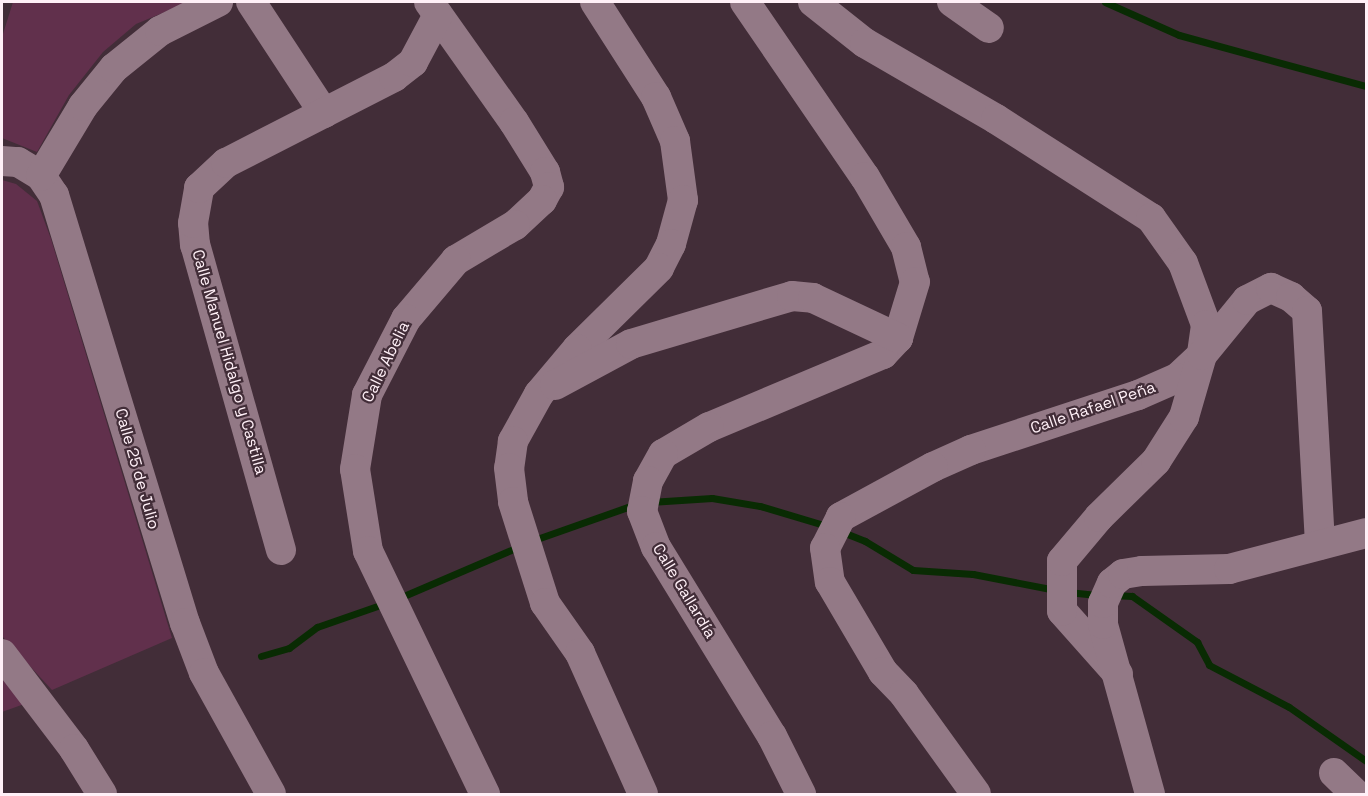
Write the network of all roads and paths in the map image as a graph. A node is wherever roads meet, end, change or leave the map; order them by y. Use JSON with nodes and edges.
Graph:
{"nodes":[{"id":1,"x":218,"y":2,"type":"edge"},
{"id":2,"x":251,"y":2,"type":"edge"},
{"id":3,"x":595,"y":2,"type":"edge"},
{"id":4,"x":745,"y":2,"type":"edge"},
{"id":5,"x":813,"y":2,"type":"edge"},
{"id":6,"x":952,"y":2,"type":"edge"},
{"id":7,"x":434,"y":8,"type":"edge"},
{"id":8,"x":989,"y":28,"type":"dead end"},
{"id":9,"x":324,"y":113,"type":"junction"},
{"id":10,"x":2,"y":160,"type":"edge"},
{"id":11,"x":41,"y":176,"type":"junction"},
{"id":12,"x":898,"y":338,"type":"junction"},
{"id":13,"x":1202,"y":355,"type":"junction"},
{"id":14,"x":539,"y":394,"type":"junction"},
{"id":15,"x":1366,"y":533,"type":"edge"},
{"id":16,"x":1320,"y":545,"type":"junction"},
{"id":17,"x":281,"y":550,"type":"dead end"},
{"id":18,"x":2,"y":654,"type":"edge"},
{"id":19,"x":1118,"y":675,"type":"junction"},
{"id":20,"x":1334,"y":773,"type":"dead end"},
{"id":21,"x":102,"y":795,"type":"edge"},
{"id":22,"x":271,"y":795,"type":"edge"},
{"id":23,"x":485,"y":795,"type":"edge"},
{"id":24,"x":643,"y":795,"type":"edge"},
{"id":25,"x":801,"y":795,"type":"edge"},
{"id":26,"x":976,"y":795,"type":"edge"},
{"id":27,"x":1150,"y":795,"type":"edge"},
{"id":28,"x":1356,"y":795,"type":"edge"}],
"edges":[{"from":1,"to":11,"type":"street"},
{"from":2,"to":9,"type":"street"},
{"from":3,"to":14,"type":"street"},
{"from":4,"to":12,"type":"street"},
{"from":5,"to":13,"type":"street"},
{"from":6,"to":8,"type":"street"},
{"from":7,"to":9,"type":"street","name":"Calle Manuel Hidalgo y Castilla"},
{"from":7,"to":23,"type":"street","name":"Calle Abelia"},
{"from":9,"to":17,"type":"street","name":"Calle Manuel Hidalgo y Castilla"},
{"from":10,"to":11,"type":"street"},
{"from":11,"to":22,"type":"street","name":"Calle 25 de Julio"},
{"from":12,"to":14,"type":"street"},
{"from":12,"to":25,"type":"street","name":"Calle Gallardía"},
{"from":13,"to":16,"type":"street","name":"Calle Rafael Peña"},
{"from":13,"to":19,"type":"street"},
{"from":13,"to":26,"type":"street","name":"Calle Rafael Peña"},
{"from":14,"to":24,"type":"street"},
{"from":15,"to":16,"type":"street"},
{"from":16,"to":19,"type":"street"},
{"from":18,"to":21,"type":"street"},
{"from":19,"to":27,"type":"street"},
{"from":20,"to":28,"type":"street"}]}
